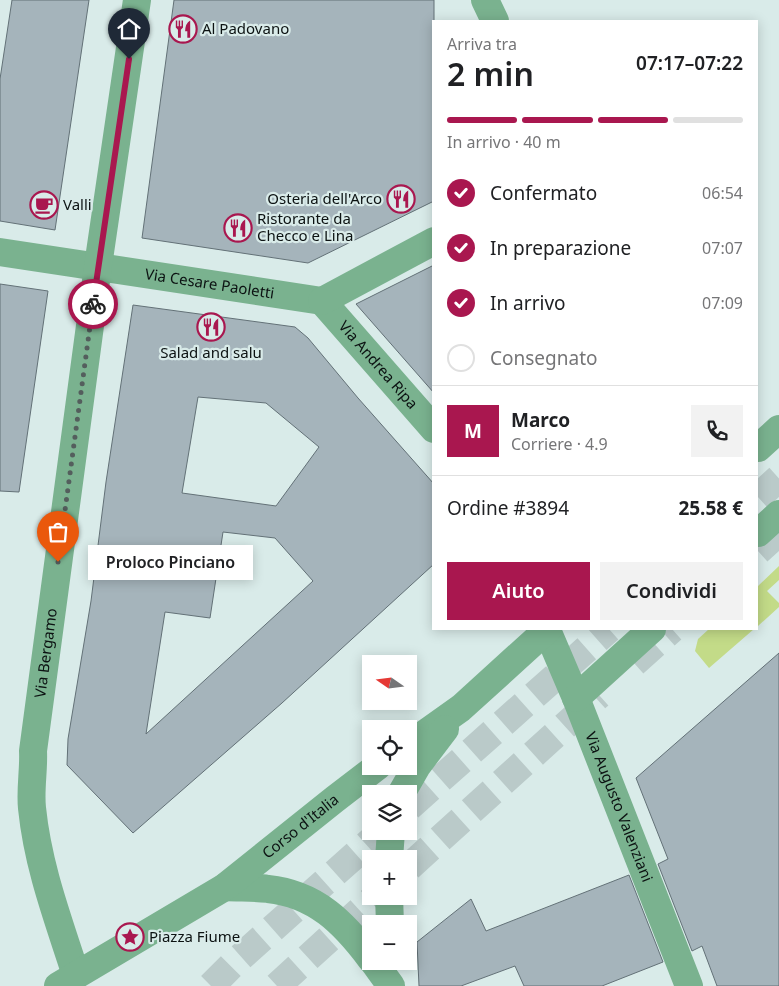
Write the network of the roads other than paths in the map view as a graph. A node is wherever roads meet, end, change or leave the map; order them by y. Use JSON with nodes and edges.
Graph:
{"nodes":[{"id":1,"x":137,"y":0,"type":"edge"},
{"id":2,"x":484,"y":0,"type":"edge"},
{"id":3,"x":494,"y":20,"type":"edge"},
{"id":4,"x":432,"y":242,"type":"edge"},
{"id":5,"x":0,"y":252,"type":"edge"},
{"id":6,"x":98,"y":266,"type":"junction"},
{"id":7,"x":322,"y":301,"type":"junction"},
{"id":8,"x":432,"y":427,"type":"edge"},
{"id":9,"x":779,"y":429,"type":"edge"},
{"id":10,"x":758,"y":448,"type":"edge"},
{"id":11,"x":779,"y":514,"type":"edge"},
{"id":12,"x":758,"y":533,"type":"edge"},
{"id":13,"x":546,"y":630,"type":"edge"},
{"id":14,"x":547,"y":630,"type":"edge"},
{"id":15,"x":651,"y":630,"type":"edge"},
{"id":16,"x":576,"y":698,"type":"junction"},
{"id":17,"x":461,"y":708,"type":"junction"},
{"id":18,"x":417,"y":739,"type":"edge"},
{"id":19,"x":367,"y":775,"type":"edge"},
{"id":20,"x":406,"y":785,"type":"edge"},
{"id":21,"x":225,"y":887,"type":"junction"},
{"id":22,"x":362,"y":947,"type":"edge"},
{"id":23,"x":379,"y":970,"type":"edge"},
{"id":24,"x":391,"y":970,"type":"edge"},
{"id":25,"x":67,"y":980,"type":"edge"},
{"id":26,"x":391,"y":986,"type":"edge"},
{"id":27,"x":688,"y":986,"type":"edge"}],
"edges":[{"from":1,"to":6,"type":"street","name":"Via Bergamo"},
{"from":2,"to":3,"type":"street"},
{"from":4,"to":7,"type":"street"},
{"from":5,"to":6,"type":"street","name":"Via Cesare Paoletti"},
{"from":6,"to":7,"type":"street","name":"Via Cesare Paoletti"},
{"from":6,"to":25,"type":"street","name":"Via Bergamo"},
{"from":7,"to":8,"type":"street","name":"Via Andrea Ripa"},
{"from":9,"to":10,"type":"street"},
{"from":11,"to":12,"type":"street"},
{"from":13,"to":17,"type":"street"},
{"from":14,"to":16,"type":"street","name":"Via Augusto Valenziani"},
{"from":15,"to":16,"type":"street"},
{"from":16,"to":27,"type":"street","name":"Via Augusto Valenziani"},
{"from":17,"to":18,"type":"street"},
{"from":17,"to":20,"type":"street"},
{"from":19,"to":21,"type":"street","name":"Corso d'Italia"},
{"from":21,"to":22,"type":"street"},
{"from":21,"to":25,"type":"street"},
{"from":23,"to":26,"type":"street"},
{"from":24,"to":26,"type":"street"}]}
